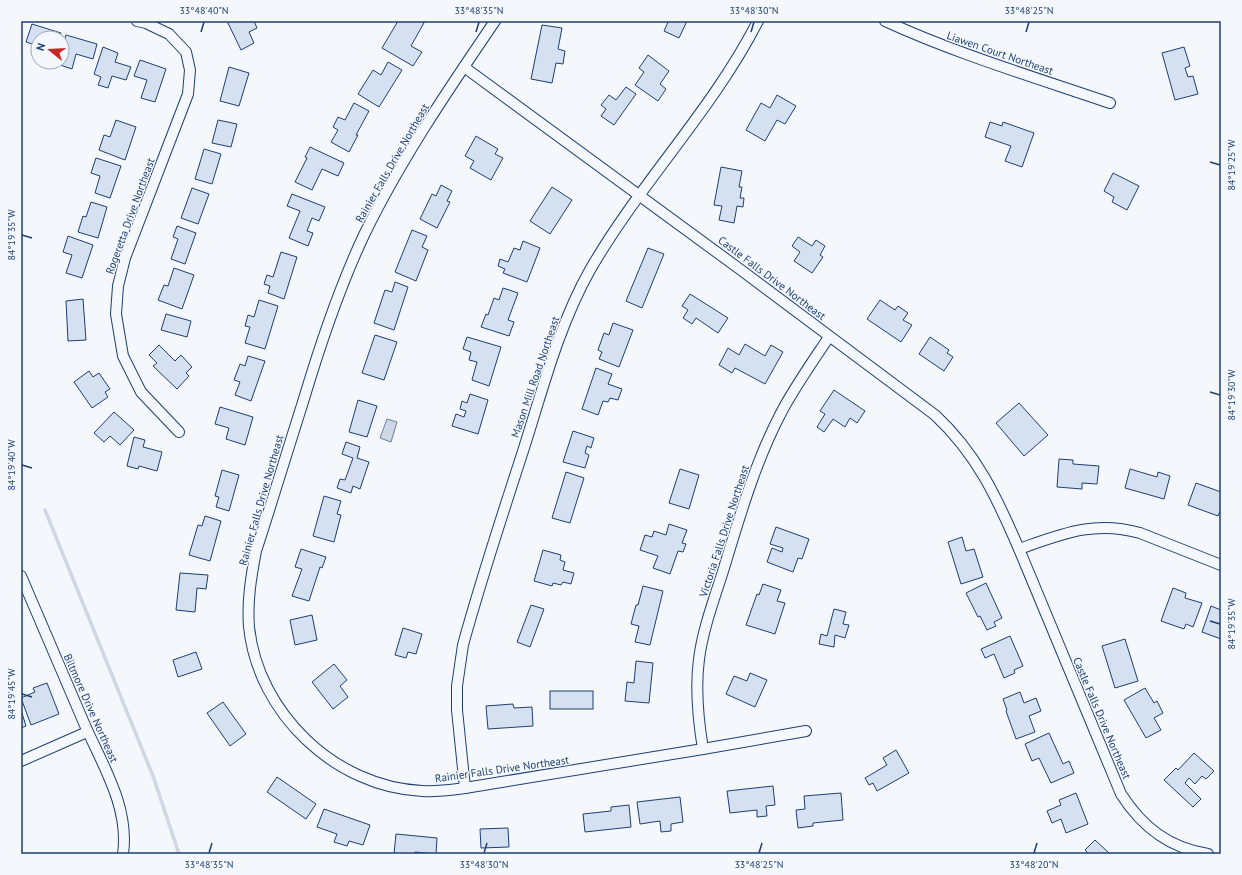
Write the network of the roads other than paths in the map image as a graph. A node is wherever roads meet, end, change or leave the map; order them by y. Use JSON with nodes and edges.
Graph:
{"nodes":[{"id":1,"x":138,"y":21,"type":"edge"},
{"id":2,"x":495,"y":21,"type":"edge"},
{"id":3,"x":758,"y":21,"type":"edge"},
{"id":4,"x":884,"y":21,"type":"edge"},
{"id":5,"x":464,"y":67,"type":"junction"},
{"id":6,"x":1110,"y":103,"type":"dead end"},
{"id":7,"x":639,"y":195,"type":"junction"},
{"id":8,"x":829,"y":337,"type":"junction"},
{"id":9,"x":178,"y":432,"type":"dead end"},
{"id":10,"x":1019,"y":549,"type":"junction"},
{"id":11,"x":1221,"y":565,"type":"edge"},
{"id":12,"x":21,"y":576,"type":"edge"},
{"id":13,"x":806,"y":731,"type":"dead end"},
{"id":14,"x":88,"y":732,"type":"junction"},
{"id":15,"x":703,"y":749,"type":"junction"},
{"id":16,"x":21,"y":761,"type":"edge"},
{"id":17,"x":464,"y":788,"type":"junction"},
{"id":18,"x":123,"y":854,"type":"edge"},
{"id":19,"x":1208,"y":854,"type":"edge"}],
"edges":[{"from":1,"to":9,"type":"street","name":"Rogeretta Drive Northeast"},
{"from":2,"to":5,"type":"street","name":"Rainier Falls Drive Northeast"},
{"from":3,"to":7,"type":"street","name":"Mason Mill Road Northeast"},
{"from":4,"to":6,"type":"street","name":"Liawen Court Northeast"},
{"from":5,"to":7,"type":"street","name":"Castle Falls Drive Northeast"},
{"from":5,"to":17,"type":"street","name":"Rainier Falls Drive Northeast"},
{"from":7,"to":8,"type":"street","name":"Castle Falls Drive Northeast"},
{"from":7,"to":17,"type":"street","name":"Mason Mill Road Northeast"},
{"from":8,"to":10,"type":"street","name":"Castle Falls Drive Northeast"},
{"from":8,"to":15,"type":"street","name":"Victoria Falls Drive Northeast"},
{"from":10,"to":11,"type":"street"},
{"from":10,"to":19,"type":"street","name":"Castle Falls Drive Northeast"},
{"from":12,"to":14,"type":"street","name":"Biltmore Drive Northeast"},
{"from":13,"to":15,"type":"street","name":"Rainier Falls Drive Northeast"},
{"from":14,"to":16,"type":"street"},
{"from":14,"to":18,"type":"street","name":"Biltmore Drive Northeast"},
{"from":15,"to":17,"type":"street","name":"Rainier Falls Drive Northeast"}]}
